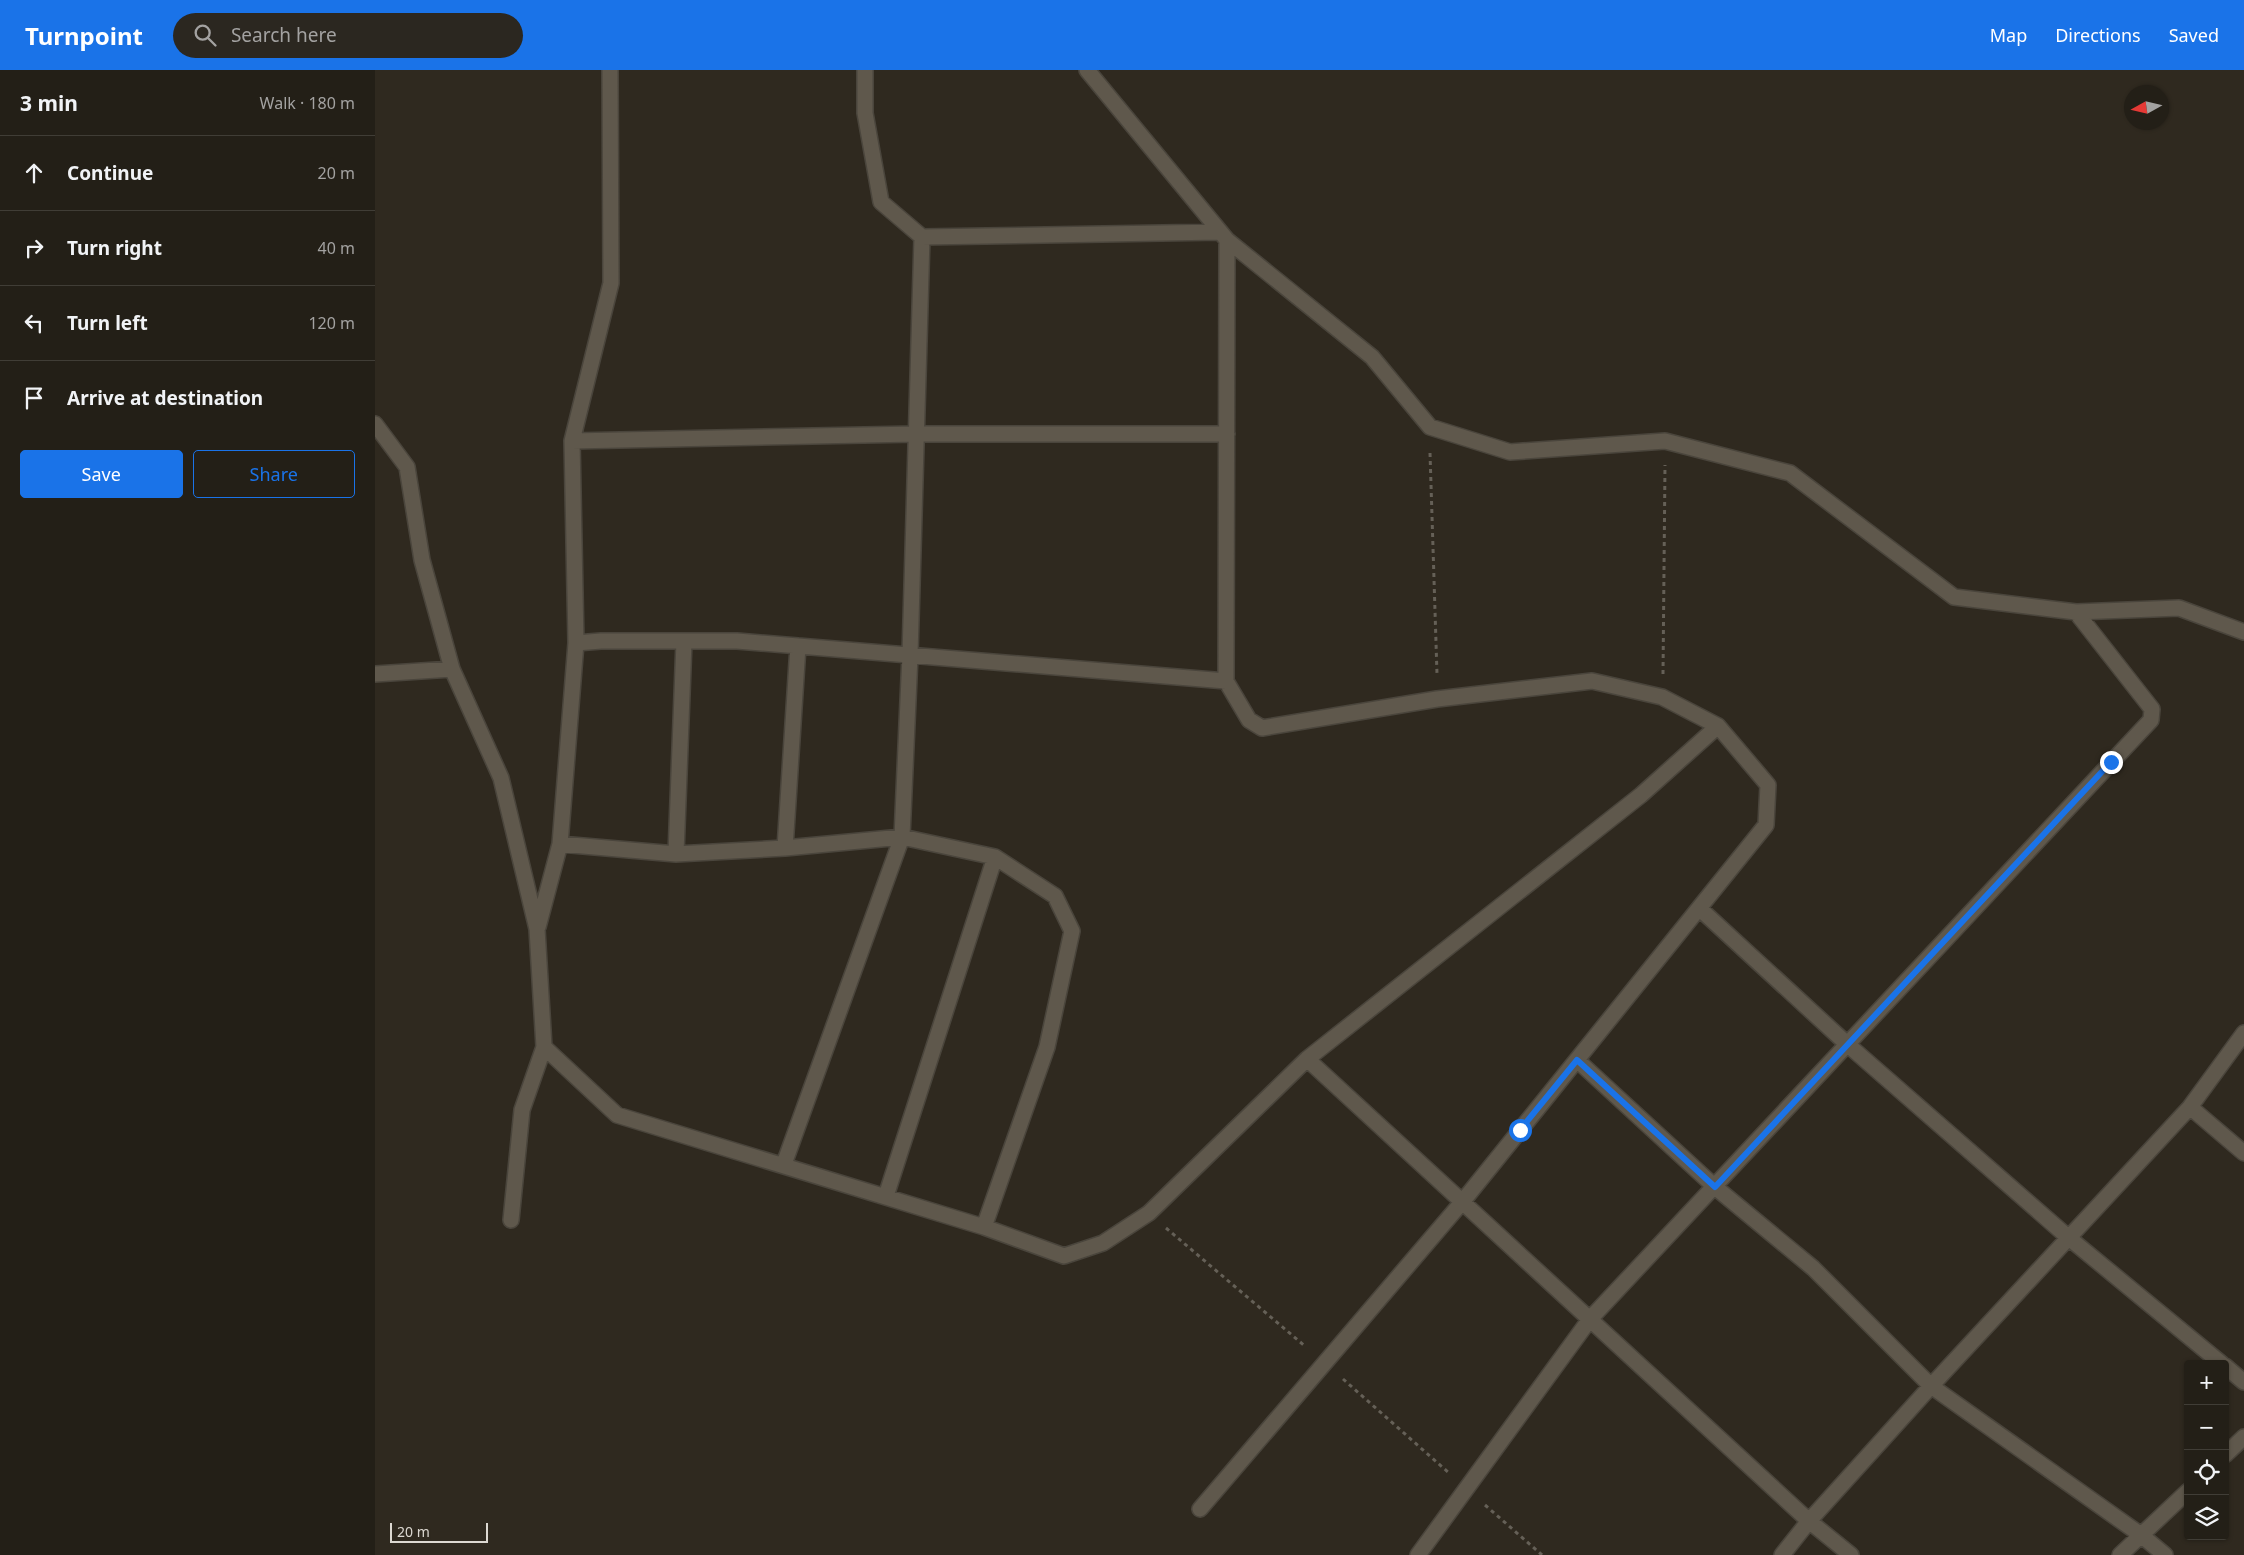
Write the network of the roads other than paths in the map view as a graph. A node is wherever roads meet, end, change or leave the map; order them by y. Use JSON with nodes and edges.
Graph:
{"nodes":[{"id":1,"x":610,"y":70,"type":"edge"},
{"id":2,"x":865,"y":70,"type":"edge"},
{"id":3,"x":1087,"y":70,"type":"edge"},
{"id":4,"x":1224,"y":236,"type":"junction"},
{"id":5,"x":922,"y":237,"type":"junction"},
{"id":6,"x":375,"y":424,"type":"edge"},
{"id":7,"x":915,"y":434,"type":"junction"},
{"id":8,"x":1227,"y":434,"type":"junction"},
{"id":9,"x":572,"y":441,"type":"junction"},
{"id":10,"x":2076,"y":612,"type":"junction"},
{"id":11,"x":2244,"y":632,"type":"edge"},
{"id":12,"x":684,"y":641,"type":"junction"},
{"id":13,"x":576,"y":643,"type":"junction"},
{"id":14,"x":797,"y":646,"type":"junction"},
{"id":15,"x":910,"y":655,"type":"junction"},
{"id":16,"x":453,"y":669,"type":"junction"},
{"id":17,"x":375,"y":674,"type":"edge"},
{"id":18,"x":1226,"y":682,"type":"junction"},
{"id":19,"x":1718,"y":726,"type":"junction"},
{"id":20,"x":902,"y":837,"type":"junction"},
{"id":21,"x":560,"y":844,"type":"junction"},
{"id":22,"x":785,"y":848,"type":"junction"},
{"id":23,"x":676,"y":854,"type":"junction"},
{"id":24,"x":995,"y":858,"type":"junction"},
{"id":25,"x":1699,"y":908,"type":"junction"},
{"id":26,"x":537,"y":929,"type":"junction"},
{"id":27,"x":2244,"y":1033,"type":"edge"},
{"id":28,"x":1847,"y":1044,"type":"junction"},
{"id":29,"x":544,"y":1047,"type":"junction"},
{"id":30,"x":1307,"y":1059,"type":"junction"},
{"id":31,"x":1577,"y":1060,"type":"junction"},
{"id":32,"x":2190,"y":1107,"type":"junction"},
{"id":33,"x":2244,"y":1153,"type":"edge"},
{"id":34,"x":784,"y":1164,"type":"junction"},
{"id":35,"x":1715,"y":1187,"type":"junction"},
{"id":36,"x":886,"y":1196,"type":"junction"},
{"id":37,"x":1463,"y":1201,"type":"junction"},
{"id":38,"x":511,"y":1220,"type":"dead end"},
{"id":39,"x":984,"y":1227,"type":"junction"},
{"id":40,"x":2069,"y":1238,"type":"junction"},
{"id":41,"x":1590,"y":1318,"type":"junction"},
{"id":42,"x":2217,"y":1360,"type":"edge"},
{"id":43,"x":2229,"y":1369,"type":"edge"},
{"id":44,"x":2244,"y":1382,"type":"edge"},
{"id":45,"x":1931,"y":1386,"type":"junction"},
{"id":46,"x":2244,"y":1437,"type":"edge"},
{"id":47,"x":2229,"y":1451,"type":"edge"},
{"id":48,"x":2184,"y":1495,"type":"edge"},
{"id":49,"x":1200,"y":1509,"type":"dead end"},
{"id":50,"x":1809,"y":1521,"type":"junction"},
{"id":51,"x":2141,"y":1535,"type":"junction"},
{"id":52,"x":1418,"y":1555,"type":"edge"},
{"id":53,"x":1782,"y":1555,"type":"edge"},
{"id":54,"x":1851,"y":1555,"type":"edge"},
{"id":55,"x":2120,"y":1555,"type":"edge"},
{"id":56,"x":2165,"y":1555,"type":"edge"}],
"edges":[{"from":1,"to":9,"type":"street"},
{"from":2,"to":5,"type":"street"},
{"from":3,"to":4,"type":"street"},
{"from":4,"to":5,"type":"street"},
{"from":4,"to":8,"type":"street"},
{"from":4,"to":10,"type":"street"},
{"from":5,"to":7,"type":"street"},
{"from":6,"to":16,"type":"street"},
{"from":7,"to":8,"type":"street"},
{"from":7,"to":9,"type":"street"},
{"from":7,"to":15,"type":"street"},
{"from":8,"to":18,"type":"street"},
{"from":9,"to":13,"type":"street"},
{"from":10,"to":11,"type":"street"},
{"from":10,"to":28,"type":"street"},
{"from":12,"to":13,"type":"street"},
{"from":12,"to":14,"type":"street"},
{"from":12,"to":23,"type":"street"},
{"from":13,"to":21,"type":"street"},
{"from":14,"to":15,"type":"street"},
{"from":14,"to":22,"type":"street"},
{"from":15,"to":18,"type":"street"},
{"from":15,"to":20,"type":"street"},
{"from":16,"to":17,"type":"street"},
{"from":16,"to":26,"type":"street"},
{"from":18,"to":19,"type":"street"},
{"from":19,"to":25,"type":"street"},
{"from":19,"to":30,"type":"street"},
{"from":20,"to":22,"type":"street"},
{"from":20,"to":24,"type":"street"},
{"from":20,"to":34,"type":"street"},
{"from":21,"to":23,"type":"street"},
{"from":21,"to":26,"type":"street"},
{"from":22,"to":23,"type":"street"},
{"from":24,"to":36,"type":"street"},
{"from":24,"to":39,"type":"street"},
{"from":25,"to":28,"type":"street"},
{"from":25,"to":31,"type":"street"},
{"from":26,"to":29,"type":"street"},
{"from":27,"to":32,"type":"street"},
{"from":28,"to":35,"type":"street"},
{"from":28,"to":40,"type":"street"},
{"from":29,"to":34,"type":"street"},
{"from":29,"to":38,"type":"street"},
{"from":30,"to":37,"type":"street"},
{"from":30,"to":39,"type":"street"},
{"from":31,"to":35,"type":"street"},
{"from":31,"to":37,"type":"street"},
{"from":32,"to":33,"type":"street"},
{"from":32,"to":40,"type":"street"},
{"from":34,"to":36,"type":"street"},
{"from":35,"to":41,"type":"street"},
{"from":35,"to":45,"type":"street"},
{"from":36,"to":39,"type":"street"},
{"from":37,"to":41,"type":"street"},
{"from":37,"to":49,"type":"street"},
{"from":40,"to":42,"type":"street"},
{"from":40,"to":45,"type":"street"},
{"from":41,"to":50,"type":"street"},
{"from":41,"to":52,"type":"street"},
{"from":43,"to":44,"type":"street"},
{"from":45,"to":50,"type":"street"},
{"from":45,"to":51,"type":"street"},
{"from":46,"to":47,"type":"street"},
{"from":48,"to":51,"type":"street"},
{"from":50,"to":53,"type":"street"},
{"from":50,"to":54,"type":"street"},
{"from":51,"to":55,"type":"street"},
{"from":51,"to":56,"type":"street"}]}
